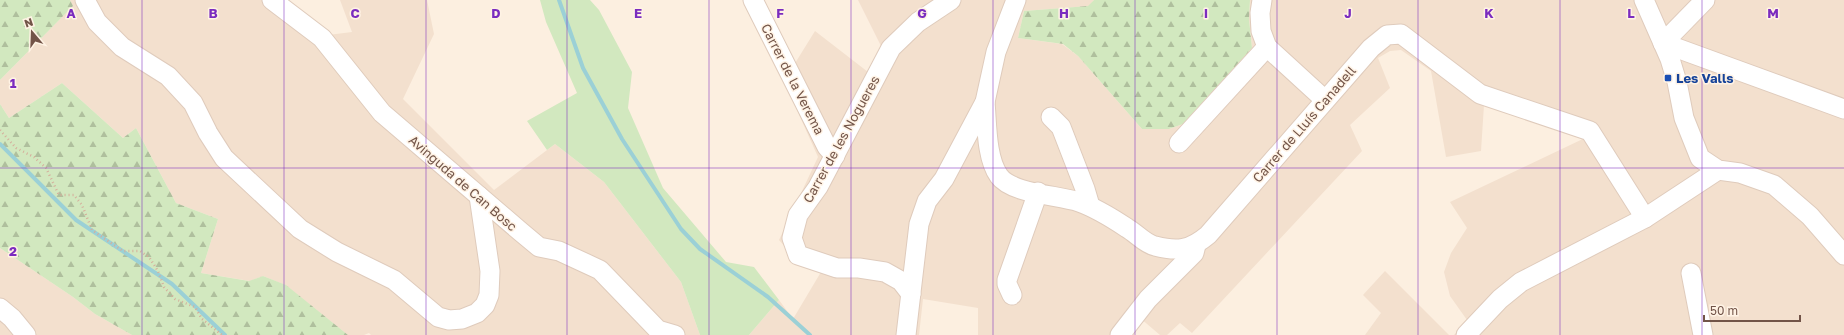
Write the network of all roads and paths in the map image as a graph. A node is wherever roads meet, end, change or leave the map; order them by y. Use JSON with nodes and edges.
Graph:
{"nodes":[{"id":1,"x":85,"y":0,"type":"edge"},
{"id":2,"x":272,"y":0,"type":"edge"},
{"id":3,"x":753,"y":0,"type":"edge"},
{"id":4,"x":951,"y":0,"type":"edge"},
{"id":5,"x":1016,"y":0,"type":"edge"},
{"id":6,"x":1262,"y":0,"type":"edge"},
{"id":7,"x":1644,"y":0,"type":"edge"},
{"id":8,"x":1705,"y":0,"type":"edge"},
{"id":9,"x":1663,"y":43,"type":"junction"},
{"id":10,"x":1267,"y":47,"type":"junction"},
{"id":11,"x":1325,"y":100,"type":"junction"},
{"id":12,"x":985,"y":102,"type":"junction"},
{"id":13,"x":1844,"y":109,"type":"edge"},
{"id":14,"x":1051,"y":117,"type":"dead end"},
{"id":15,"x":0,"y":130,"type":"edge"},
{"id":16,"x":1179,"y":143,"type":"dead end"},
{"id":17,"x":835,"y":156,"type":"junction"},
{"id":18,"x":1718,"y":170,"type":"junction"},
{"id":19,"x":1038,"y":192,"type":"junction"},
{"id":20,"x":479,"y":196,"type":"junction"},
{"id":21,"x":1090,"y":206,"type":"junction"},
{"id":22,"x":1645,"y":218,"type":"junction"},
{"id":23,"x":1196,"y":245,"type":"junction"},
{"id":24,"x":1844,"y":255,"type":"edge"},
{"id":25,"x":1691,"y":273,"type":"dead end"},
{"id":26,"x":911,"y":294,"type":"junction"},
{"id":27,"x":1012,"y":295,"type":"dead end"},
{"id":28,"x":0,"y":308,"type":"edge"},
{"id":29,"x":26,"y":335,"type":"edge"},
{"id":30,"x":222,"y":335,"type":"edge"},
{"id":31,"x":675,"y":335,"type":"edge"},
{"id":32,"x":906,"y":335,"type":"edge"},
{"id":33,"x":1120,"y":335,"type":"edge"},
{"id":34,"x":1466,"y":335,"type":"edge"},
{"id":35,"x":1703,"y":335,"type":"edge"}],
"edges":[{"from":1,"to":20,"type":"street"},
{"from":2,"to":20,"type":"street","name":"Avinguda de Can Bosc"},
{"from":3,"to":17,"type":"street","name":"Carrer de la Verema"},
{"from":4,"to":17,"type":"street","name":"Carrer de les Nogueres"},
{"from":5,"to":12,"type":"street"},
{"from":6,"to":10,"type":"street"},
{"from":7,"to":9,"type":"street"},
{"from":8,"to":9,"type":"street"},
{"from":9,"to":13,"type":"street"},
{"from":9,"to":18,"type":"street"},
{"from":10,"to":11,"type":"street"},
{"from":10,"to":16,"type":"street"},
{"from":11,"to":22,"type":"street","name":"Carrer de Lluís Canadell"},
{"from":11,"to":23,"type":"street","name":"Carrer de Lluís Canadell"},
{"from":12,"to":19,"type":"street","name":"Carrer de Lluís Canadell"},
{"from":12,"to":26,"type":"street"},
{"from":14,"to":21,"type":"street"},
{"from":15,"to":30,"type":"path"},
{"from":17,"to":26,"type":"street","name":"Carrer de les Nogueres"},
{"from":18,"to":22,"type":"street"},
{"from":18,"to":24,"type":"street"},
{"from":19,"to":21,"type":"street","name":"Carrer de Lluís Canadell"},
{"from":19,"to":27,"type":"street"},
{"from":20,"to":31,"type":"street","name":"Avinguda de Can Bosc"},
{"from":21,"to":23,"type":"street","name":"Carrer de Lluís Canadell"},
{"from":22,"to":34,"type":"street"},
{"from":23,"to":33,"type":"street"},
{"from":25,"to":35,"type":"street"},
{"from":26,"to":32,"type":"street"},
{"from":28,"to":29,"type":"street"}]}
